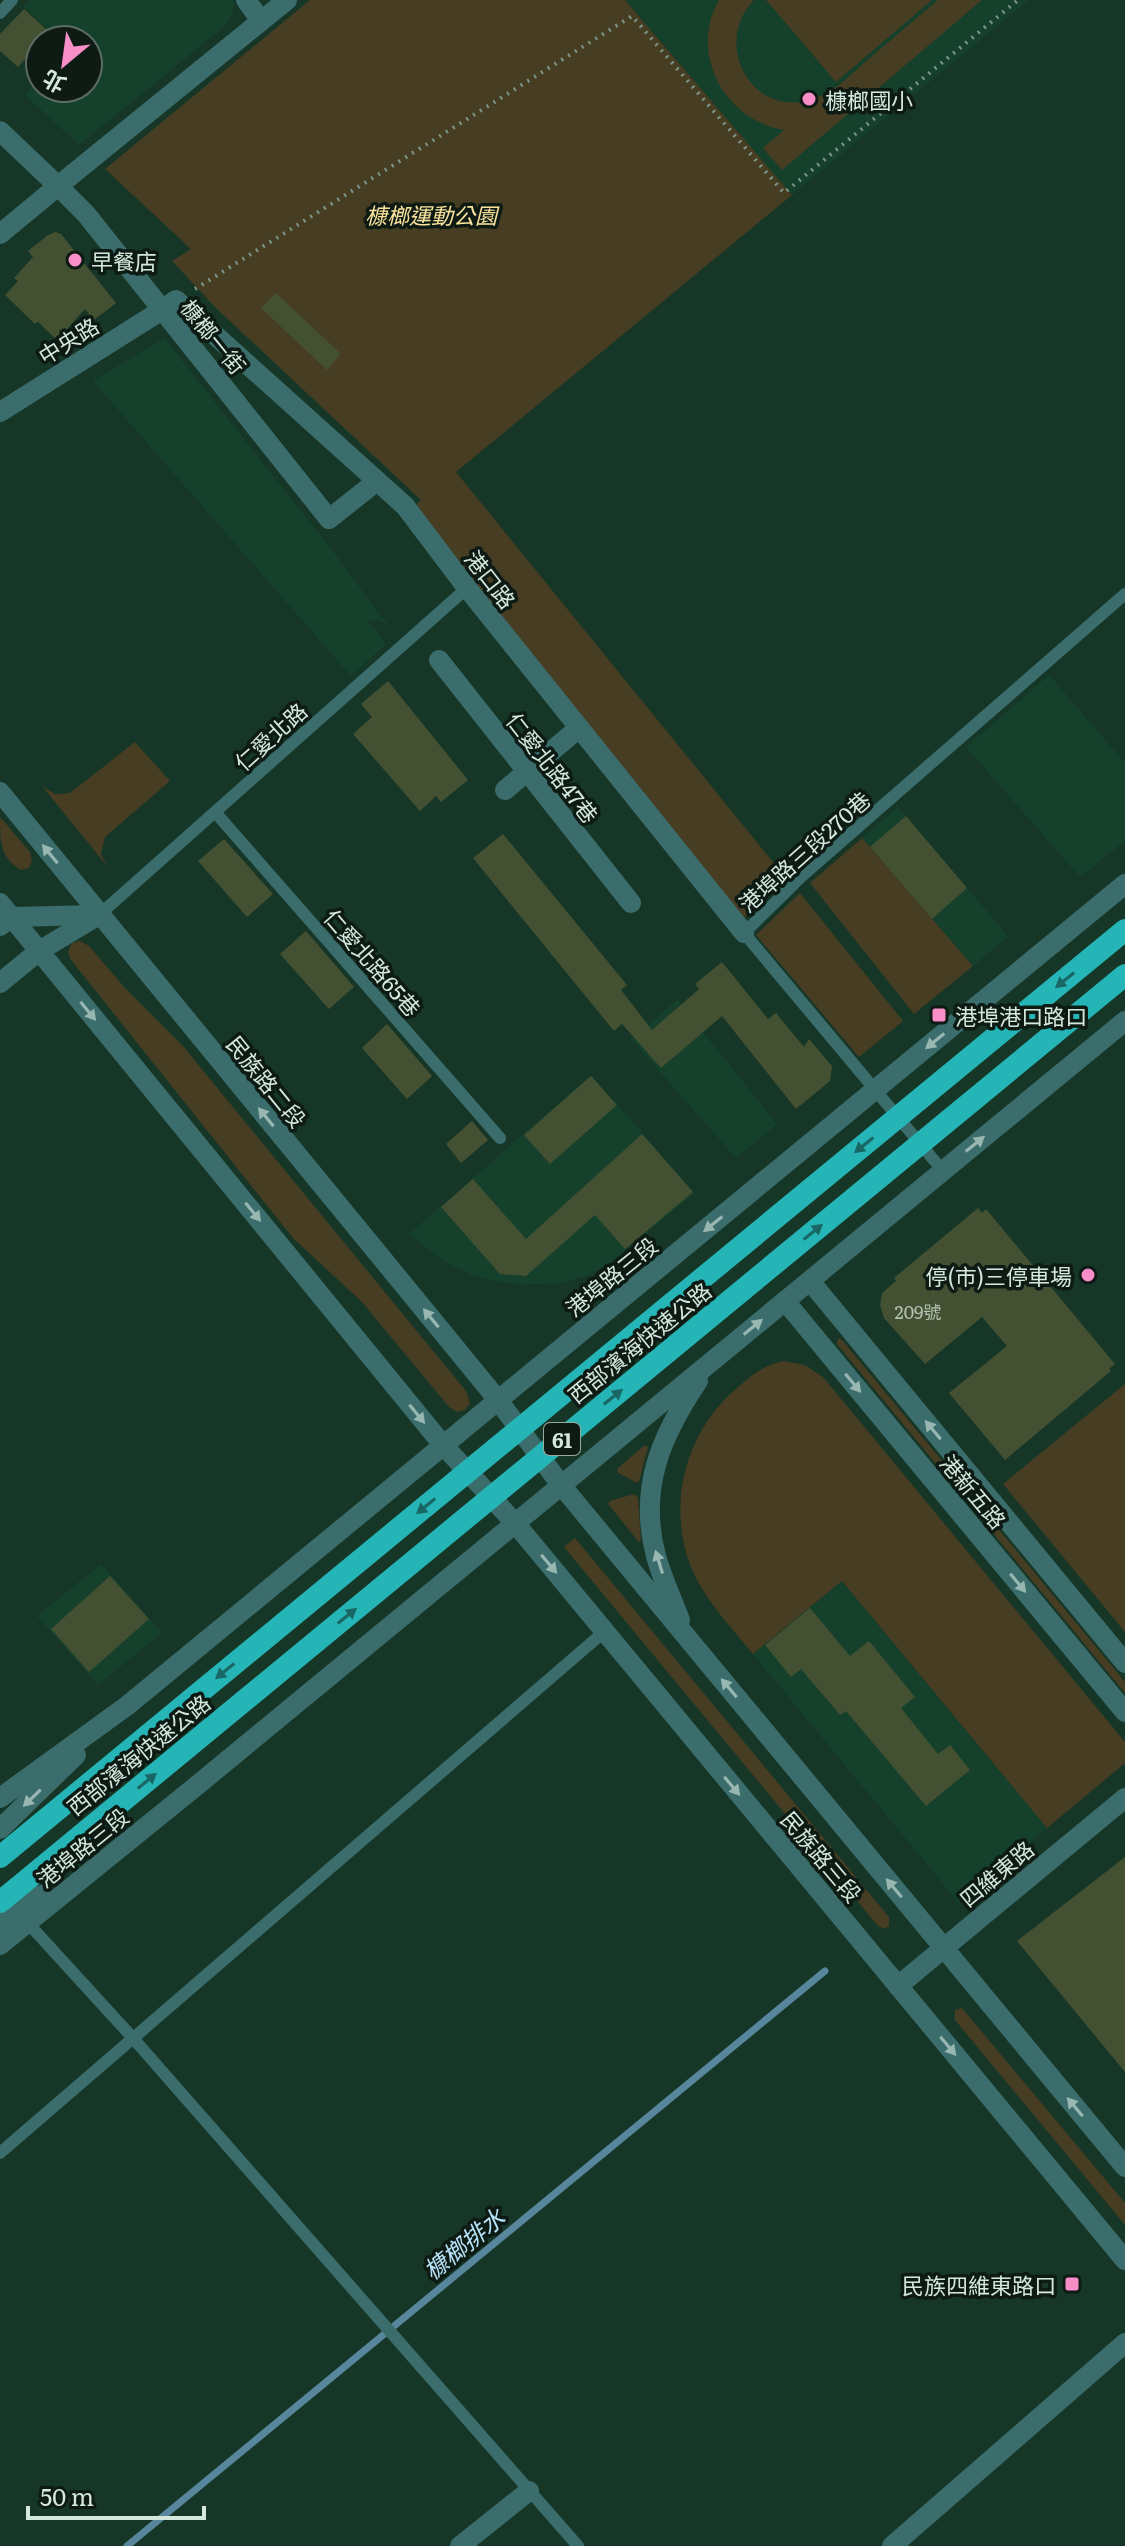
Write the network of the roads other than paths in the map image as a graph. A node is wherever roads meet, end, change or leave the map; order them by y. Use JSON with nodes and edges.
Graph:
{"nodes":[{"id":1,"x":12,"y":0,"type":"edge"},
{"id":2,"x":246,"y":0,"type":"edge"},
{"id":3,"x":287,"y":0,"type":"edge"},
{"id":4,"x":0,"y":13,"type":"edge"},
{"id":5,"x":261,"y":21,"type":"junction"},
{"id":6,"x":0,"y":131,"type":"edge"},
{"id":7,"x":58,"y":186,"type":"junction"},
{"id":8,"x":0,"y":234,"type":"edge"},
{"id":9,"x":169,"y":305,"type":"junction"},
{"id":10,"x":0,"y":412,"type":"edge"},
{"id":11,"x":377,"y":481,"type":"junction"},
{"id":12,"x":467,"y":588,"type":"junction"},
{"id":13,"x":1125,"y":594,"type":"edge"},
{"id":14,"x":439,"y":660,"type":"dead end"},
{"id":15,"x":579,"y":728,"type":"junction"},
{"id":16,"x":527,"y":772,"type":"junction"},
{"id":17,"x":505,"y":790,"type":"dead end"},
{"id":18,"x":0,"y":792,"type":"edge"},
{"id":19,"x":215,"y":812,"type":"junction"},
{"id":20,"x":1125,"y":884,"type":"edge"},
{"id":21,"x":631,"y":903,"type":"dead end"},
{"id":22,"x":4,"y":915,"type":"edge"},
{"id":23,"x":99,"y":915,"type":"junction"},
{"id":24,"x":1125,"y":930,"type":"edge"},
{"id":25,"x":744,"y":933,"type":"junction"},
{"id":26,"x":39,"y":951,"type":"junction"},
{"id":27,"x":1125,"y":975,"type":"edge"},
{"id":28,"x":0,"y":983,"type":"edge"},
{"id":29,"x":1125,"y":1021,"type":"edge"},
{"id":30,"x":876,"y":1090,"type":"junction"},
{"id":31,"x":500,"y":1138,"type":"dead end"},
{"id":32,"x":943,"y":1171,"type":"junction"},
{"id":33,"x":810,"y":1281,"type":"junction"},
{"id":34,"x":785,"y":1301,"type":"junction"},
{"id":35,"x":710,"y":1363,"type":"junction"},
{"id":36,"x":498,"y":1400,"type":"junction"},
{"id":37,"x":443,"y":1445,"type":"junction"},
{"id":38,"x":561,"y":1485,"type":"junction"},
{"id":39,"x":515,"y":1523,"type":"junction"},
{"id":40,"x":605,"y":1631,"type":"junction"},
{"id":41,"x":685,"y":1635,"type":"junction"},
{"id":42,"x":1125,"y":1663,"type":"edge"},
{"id":43,"x":128,"y":1705,"type":"junction"},
{"id":44,"x":1125,"y":1712,"type":"edge"},
{"id":45,"x":195,"y":1787,"type":"junction"},
{"id":46,"x":0,"y":1798,"type":"edge"},
{"id":47,"x":1125,"y":1798,"type":"edge"},
{"id":48,"x":0,"y":1829,"type":"edge"},
{"id":49,"x":0,"y":1857,"type":"edge"},
{"id":50,"x":0,"y":1902,"type":"edge"},
{"id":51,"x":27,"y":1922,"type":"junction"},
{"id":52,"x":0,"y":1925,"type":"edge"},
{"id":53,"x":0,"y":1945,"type":"edge"},
{"id":54,"x":944,"y":1948,"type":"junction"},
{"id":55,"x":898,"y":1986,"type":"junction"},
{"id":56,"x":132,"y":2037,"type":"junction"},
{"id":57,"x":0,"y":2153,"type":"edge"},
{"id":58,"x":1125,"y":2167,"type":"edge"},
{"id":59,"x":1125,"y":2260,"type":"edge"},
{"id":60,"x":1125,"y":2343,"type":"edge"},
{"id":61,"x":529,"y":2491,"type":"junction"},
{"id":62,"x":460,"y":2546,"type":"edge"},
{"id":63,"x":578,"y":2546,"type":"edge"},
{"id":64,"x":892,"y":2546,"type":"edge"}],
"edges":[{"from":1,"to":4,"type":"lane"},
{"from":2,"to":5,"type":"street"},
{"from":3,"to":5,"type":"street"},
{"from":5,"to":7,"type":"street"},
{"from":6,"to":7,"type":"street","name":"槺榔一街"},
{"from":7,"to":8,"type":"street"},
{"from":7,"to":9,"type":"street","name":"槺榔一街"},
{"from":9,"to":10,"type":"street","name":"中央路"},
{"from":9,"to":11,"type":"street","name":"港口路"},
{"from":9,"to":11,"type":"street","name":"槺榔一街"},
{"from":11,"to":12,"type":"street","name":"港口路"},
{"from":12,"to":15,"type":"street","name":"港口路"},
{"from":12,"to":19,"type":"lane","name":"仁愛北路"},
{"from":13,"to":25,"type":"lane","name":"港埠路三段270巷"},
{"from":14,"to":16,"type":"street","name":"仁愛北路47巷"},
{"from":15,"to":16,"type":"street"},
{"from":15,"to":25,"type":"street","name":"港口路"},
{"from":16,"to":17,"type":"street"},
{"from":16,"to":21,"type":"street","name":"仁愛北路47巷"},
{"from":23,"to":18,"type":"street","name":"民族路二段","one_way":true},
{"from":19,"to":23,"type":"lane","name":"仁愛北路"},
{"from":19,"to":31,"type":"lane","name":"仁愛北路65巷"},
{"from":20,"to":30,"type":"street","name":"港埠路三段","one_way":true},
{"from":22,"to":23,"type":"street"},
{"from":22,"to":26,"type":"street"},
{"from":23,"to":26,"type":"street"},
{"from":36,"to":23,"type":"street","name":"民族路二段","one_way":true},
{"from":24,"to":49,"type":"highway","name":"西部濱海快速公路","number":"61","one_way":true,"bridge":true},
{"from":25,"to":30,"type":"lane","name":"港埠路三段270巷"},
{"from":26,"to":28,"type":"street"},
{"from":26,"to":37,"type":"street","one_way":true},
{"from":50,"to":27,"type":"highway","name":"西部濱海快速公路","number":"61","one_way":true,"bridge":true},
{"from":32,"to":29,"type":"street","name":"港埠路三段","one_way":true},
{"from":30,"to":32,"type":"lane","name":"港埠路三段270巷"},
{"from":30,"to":36,"type":"street","name":"港埠路三段","one_way":true},
{"from":32,"to":33,"type":"street","name":"港埠路三段"},
{"from":33,"to":34,"type":"street","name":"港埠路三段"},
{"from":42,"to":33,"type":"street","name":"港新五路","one_way":true},
{"from":35,"to":34,"type":"street","name":"港埠路三段","one_way":true},
{"from":34,"to":44,"type":"street","name":"港新五路","one_way":true},
{"from":35,"to":38,"type":"street","name":"港埠路三段"},
{"from":41,"to":35,"type":"street","one_way":true},
{"from":36,"to":37,"type":"street","name":"港埠路三段"},
{"from":36,"to":38,"type":"street","name":"民族路三段"},
{"from":37,"to":39,"type":"street","name":"民族路三段"},
{"from":37,"to":43,"type":"street","name":"港埠路三段"},
{"from":38,"to":39,"type":"street","name":"港埠路三段"},
{"from":38,"to":41,"type":"street","name":"民族路三段"},
{"from":39,"to":40,"type":"street","name":"民族路三段","one_way":true},
{"from":39,"to":45,"type":"street","name":"港埠路三段"},
{"from":40,"to":55,"type":"street","name":"民族路三段","one_way":true},
{"from":40,"to":56,"type":"lane"},
{"from":54,"to":41,"type":"street","name":"民族路三段","one_way":true},
{"from":43,"to":46,"type":"street","name":"港埠路三段"},
{"from":43,"to":48,"type":"street","name":"港埠路三段","one_way":true},
{"from":45,"to":51,"type":"street","name":"港埠路三段"},
{"from":45,"to":52,"type":"street","name":"港埠路三段"},
{"from":47,"to":54,"type":"street","name":"四維東路"},
{"from":51,"to":53,"type":"street","name":"港埠路三段"},
{"from":51,"to":56,"type":"lane"},
{"from":54,"to":55,"type":"street","name":"四維東路"},
{"from":58,"to":54,"type":"street","name":"民族路三段","one_way":true},
{"from":55,"to":59,"type":"street","name":"民族路三段","one_way":true},
{"from":56,"to":57,"type":"lane"},
{"from":56,"to":61,"type":"lane"},
{"from":60,"to":64,"type":"street"},
{"from":61,"to":62,"type":"street"},
{"from":61,"to":63,"type":"lane"}]}
